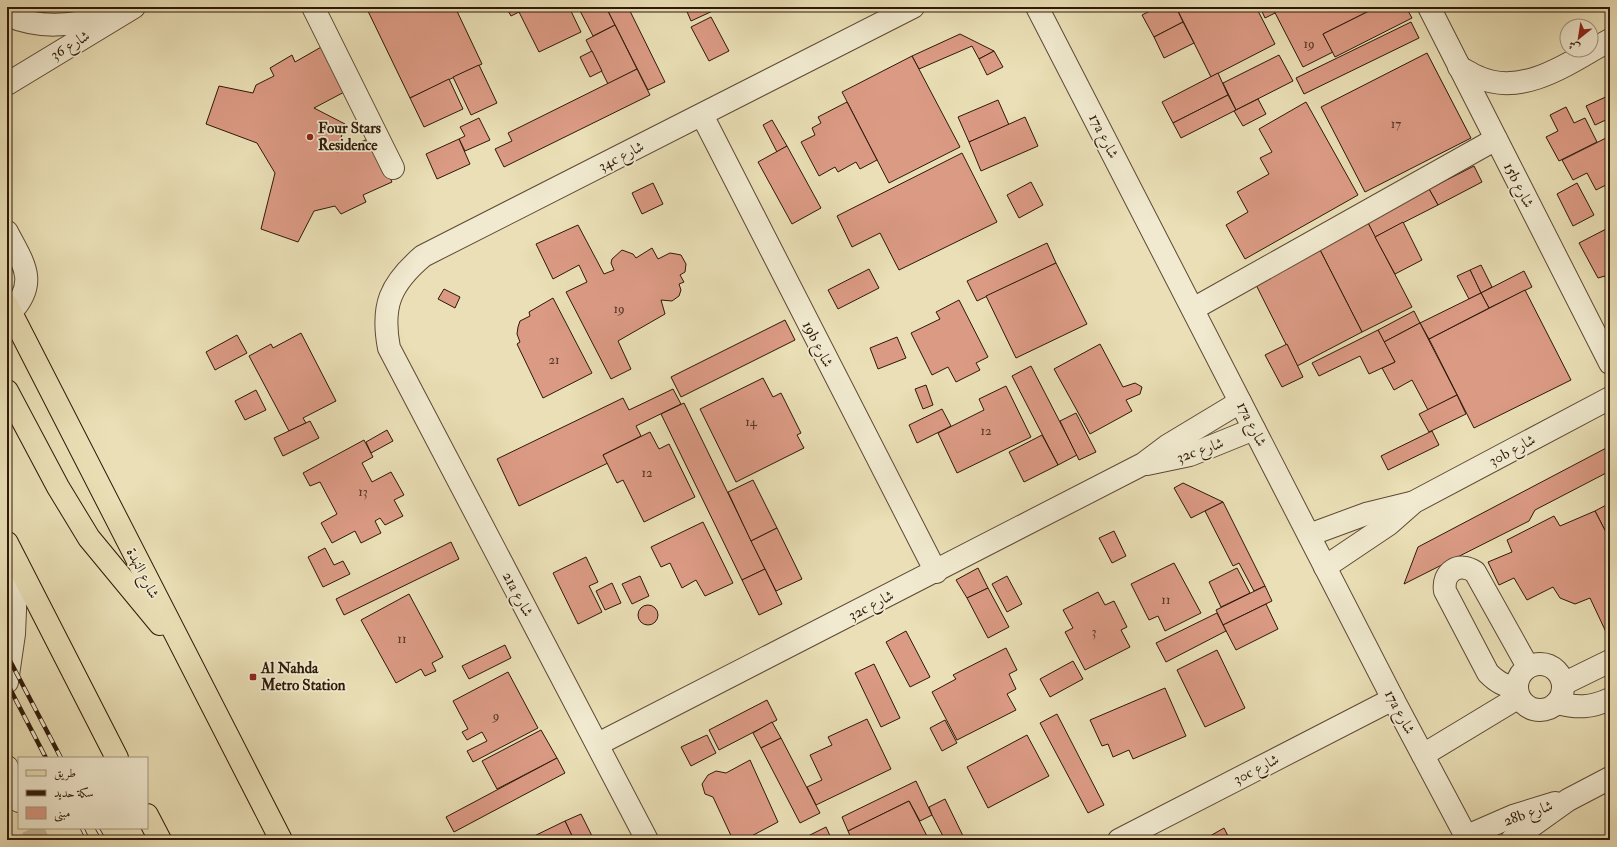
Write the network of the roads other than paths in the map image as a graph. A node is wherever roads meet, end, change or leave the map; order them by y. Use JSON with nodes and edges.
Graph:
{"nodes":[{"id":1,"x":313,"y":7,"type":"edge"},
{"id":2,"x":913,"y":7,"type":"edge"},
{"id":3,"x":1037,"y":7,"type":"edge"},
{"id":4,"x":1429,"y":7,"type":"edge"},
{"id":5,"x":130,"y":9,"type":"edge"},
{"id":6,"x":7,"y":14,"type":"edge"},
{"id":7,"x":1610,"y":40,"type":"edge"},
{"id":8,"x":1459,"y":66,"type":"junction"},
{"id":9,"x":7,"y":84,"type":"edge"},
{"id":10,"x":702,"y":115,"type":"junction"},
{"id":11,"x":1496,"y":139,"type":"junction"},
{"id":12,"x":393,"y":168,"type":"dead end"},
{"id":13,"x":7,"y":232,"type":"edge"},
{"id":14,"x":9,"y":309,"type":"edge"},
{"id":15,"x":1193,"y":309,"type":"junction"},
{"id":16,"x":389,"y":348,"type":"joint"},
{"id":17,"x":1610,"y":363,"type":"edge"},
{"id":18,"x":7,"y":391,"type":"edge"},
{"id":19,"x":1610,"y":398,"type":"edge"},
{"id":20,"x":1240,"y":402,"type":"junction"},
{"id":21,"x":1254,"y":429,"type":"junction"},
{"id":22,"x":1143,"y":464,"type":"junction"},
{"id":23,"x":1414,"y":502,"type":"junction"},
{"id":24,"x":1309,"y":535,"type":"junction"},
{"id":25,"x":7,"y":543,"type":"edge"},
{"id":26,"x":17,"y":564,"type":"junction"},
{"id":27,"x":1325,"y":567,"type":"junction"},
{"id":28,"x":936,"y":572,"type":"junction"},
{"id":29,"x":182,"y":649,"type":"junction"},
{"id":30,"x":1610,"y":661,"type":"edge"},
{"id":31,"x":1528,"y":667,"type":"junction"},
{"id":32,"x":7,"y":682,"type":"edge"},
{"id":33,"x":1518,"y":693,"type":"junction"},
{"id":34,"x":1560,"y":694,"type":"junction"},
{"id":35,"x":1393,"y":699,"type":"junction"},
{"id":36,"x":1610,"y":699,"type":"edge"},
{"id":37,"x":598,"y":744,"type":"junction"},
{"id":38,"x":1423,"y":755,"type":"junction"},
{"id":39,"x":116,"y":757,"type":"edge"},
{"id":40,"x":7,"y":767,"type":"edge"},
{"id":41,"x":1610,"y":778,"type":"edge"},
{"id":42,"x":18,"y":798,"type":"edge"},
{"id":43,"x":1568,"y":800,"type":"junction"},
{"id":44,"x":148,"y":817,"type":"edge"},
{"id":45,"x":1468,"y":838,"type":"edge"},
{"id":46,"x":160,"y":840,"type":"edge"},
{"id":47,"x":281,"y":840,"type":"edge"},
{"id":48,"x":647,"y":840,"type":"edge"},
{"id":49,"x":1119,"y":840,"type":"edge"},
{"id":50,"x":1512,"y":840,"type":"edge"}],
"edges":[{"from":1,"to":12,"type":"street"},
{"from":2,"to":10,"type":"street","name":"34c شارع"},
{"from":3,"to":15,"type":"street","name":"17a شارع"},
{"from":4,"to":8,"type":"street","name":"15b شارع"},
{"from":5,"to":6,"type":"street"},
{"from":5,"to":9,"type":"street","name":"شارع 36"},
{"from":7,"to":8,"type":"street"},
{"from":8,"to":11,"type":"street","name":"15b شارع"},
{"from":10,"to":16,"type":"street","name":"34c شارع"},
{"from":10,"to":28,"type":"street","name":"19b شارع"},
{"from":11,"to":15,"type":"street"},
{"from":11,"to":17,"type":"street","name":"15b شارع"},
{"from":13,"to":14,"type":"street"},
{"from":14,"to":29,"type":"main road","name":"شارع النهدة"},
{"from":15,"to":20,"type":"street","name":"17a شارع"},
{"from":16,"to":37,"type":"street","name":"21a شارع"},
{"from":18,"to":29,"type":"main road"},
{"from":19,"to":23,"type":"street","name":"30b شارع"},
{"from":20,"to":21,"type":"street","name":"17a شارع"},
{"from":20,"to":22,"type":"street","name":"32c شارع"},
{"from":21,"to":22,"type":"street","name":"32c شارع"},
{"from":21,"to":24,"type":"street","name":"17a شارع"},
{"from":22,"to":28,"type":"street","name":"32c شارع"},
{"from":23,"to":24,"type":"street","name":"30b شارع"},
{"from":23,"to":27,"type":"street","name":"30b شارع"},
{"from":24,"to":27,"type":"street","name":"17a شارع"},
{"from":25,"to":26,"type":"main road"},
{"from":26,"to":32,"type":"street"},
{"from":26,"to":39,"type":"main road"},
{"from":27,"to":35,"type":"street","name":"17a شارع"},
{"from":28,"to":37,"type":"street","name":"32c شارع"},
{"from":29,"to":47,"type":"main road","name":"شارع النهدة"},
{"from":30,"to":34,"type":"street"},
{"from":31,"to":33,"type":"street"},
{"from":31,"to":33,"type":"street"},
{"from":31,"to":34,"type":"street"},
{"from":33,"to":34,"type":"street"},
{"from":33,"to":38,"type":"street"},
{"from":34,"to":36,"type":"street"},
{"from":35,"to":38,"type":"street","name":"17a شارع"},
{"from":35,"to":49,"type":"street","name":"30c شارع"},
{"from":37,"to":48,"type":"street","name":"21a شارع"},
{"from":38,"to":45,"type":"street","name":"17a شارع"},
{"from":40,"to":42,"type":"street"},
{"from":41,"to":43,"type":"street","name":"28b شارع"},
{"from":43,"to":45,"type":"street","name":"28b شارع"},
{"from":43,"to":50,"type":"street","name":"28b شارع"},
{"from":44,"to":46,"type":"main road"}]}
